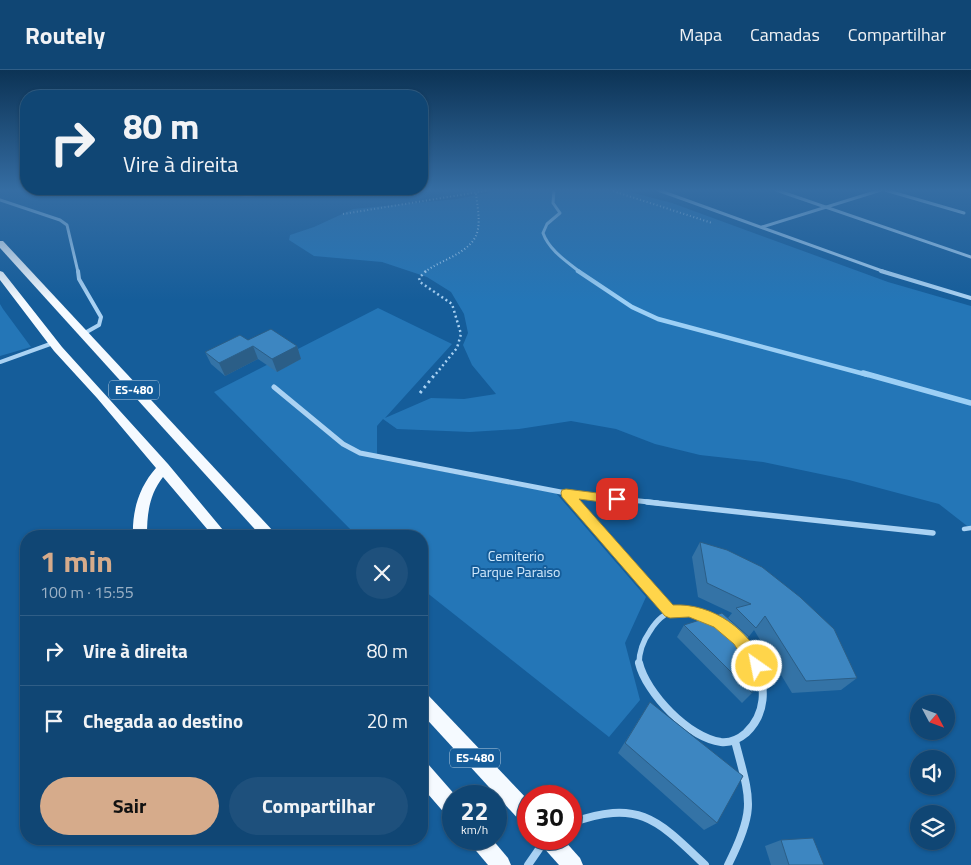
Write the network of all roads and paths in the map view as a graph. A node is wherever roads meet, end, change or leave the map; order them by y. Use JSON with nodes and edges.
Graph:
{"nodes":[{"id":1,"x":68,"y":227,"type":"edge"},
{"id":2,"x":478,"y":227,"type":"edge"},
{"id":3,"x":883,"y":227,"type":"edge"},
{"id":4,"x":761,"y":228,"type":"edge"},
{"id":5,"x":0,"y":243,"type":"edge"},
{"id":6,"x":971,"y":257,"type":"edge"},
{"id":7,"x":0,"y":274,"type":"edge"},
{"id":8,"x":971,"y":298,"type":"edge"},
{"id":9,"x":83,"y":334,"type":"junction"},
{"id":10,"x":53,"y":343,"type":"junction"},
{"id":11,"x":0,"y":362,"type":"edge"},
{"id":12,"x":274,"y":386,"type":"dead end"},
{"id":13,"x":420,"y":393,"type":"dead end"},
{"id":14,"x":164,"y":467,"type":"junction"},
{"id":15,"x":566,"y":493,"type":"junction"},
{"id":16,"x":971,"y":528,"type":"edge"},
{"id":17,"x":964,"y":529,"type":"dead end"},
{"id":18,"x":140,"y":530,"type":"edge"},
{"id":19,"x":217,"y":530,"type":"edge"},
{"id":20,"x":263,"y":530,"type":"edge"},
{"id":21,"x":933,"y":533,"type":"dead end"},
{"id":22,"x":670,"y":611,"type":"junction"},
{"id":23,"x":428,"y":708,"type":"edge"},
{"id":24,"x":735,"y":741,"type":"junction"},
{"id":25,"x":428,"y":779,"type":"edge"},
{"id":26,"x":442,"y":795,"type":"edge"},
{"id":27,"x":517,"y":803,"type":"edge"},
{"id":28,"x":582,"y":821,"type":"edge"},
{"id":29,"x":488,"y":850,"type":"edge"},
{"id":30,"x":540,"y":850,"type":"edge"},
{"id":31,"x":559,"y":850,"type":"edge"},
{"id":32,"x":501,"y":865,"type":"edge"},
{"id":33,"x":528,"y":865,"type":"edge"},
{"id":34,"x":573,"y":865,"type":"edge"},
{"id":35,"x":705,"y":865,"type":"edge"},
{"id":36,"x":728,"y":865,"type":"edge"}],
"edges":[{"from":1,"to":9,"type":"street"},
{"from":2,"to":13,"type":"path"},
{"from":3,"to":6,"type":"street"},
{"from":4,"to":8,"type":"street"},
{"from":5,"to":9,"type":"main road","number":"ES-480"},
{"from":7,"to":10,"type":"main road","number":"ES-480"},
{"from":9,"to":20,"type":"main road","number":"ES-480"},
{"from":10,"to":11,"type":"street"},
{"from":10,"to":14,"type":"main road","number":"ES-480"},
{"from":12,"to":15,"type":"street"},
{"from":14,"to":18,"type":"main road"},
{"from":14,"to":19,"type":"main road","number":"ES-480"},
{"from":15,"to":21,"type":"street"},
{"from":15,"to":22,"type":"street"},
{"from":16,"to":17,"type":"lane"},
{"from":22,"to":24,"type":"street"},
{"from":22,"to":24,"type":"street"},
{"from":23,"to":27,"type":"main road","number":"ES-480"},
{"from":24,"to":36,"type":"street"},
{"from":25,"to":26,"type":"main road"},
{"from":28,"to":35,"type":"street"},
{"from":29,"to":32,"type":"main road"},
{"from":30,"to":33,"type":"street"},
{"from":31,"to":34,"type":"main road"}]}
